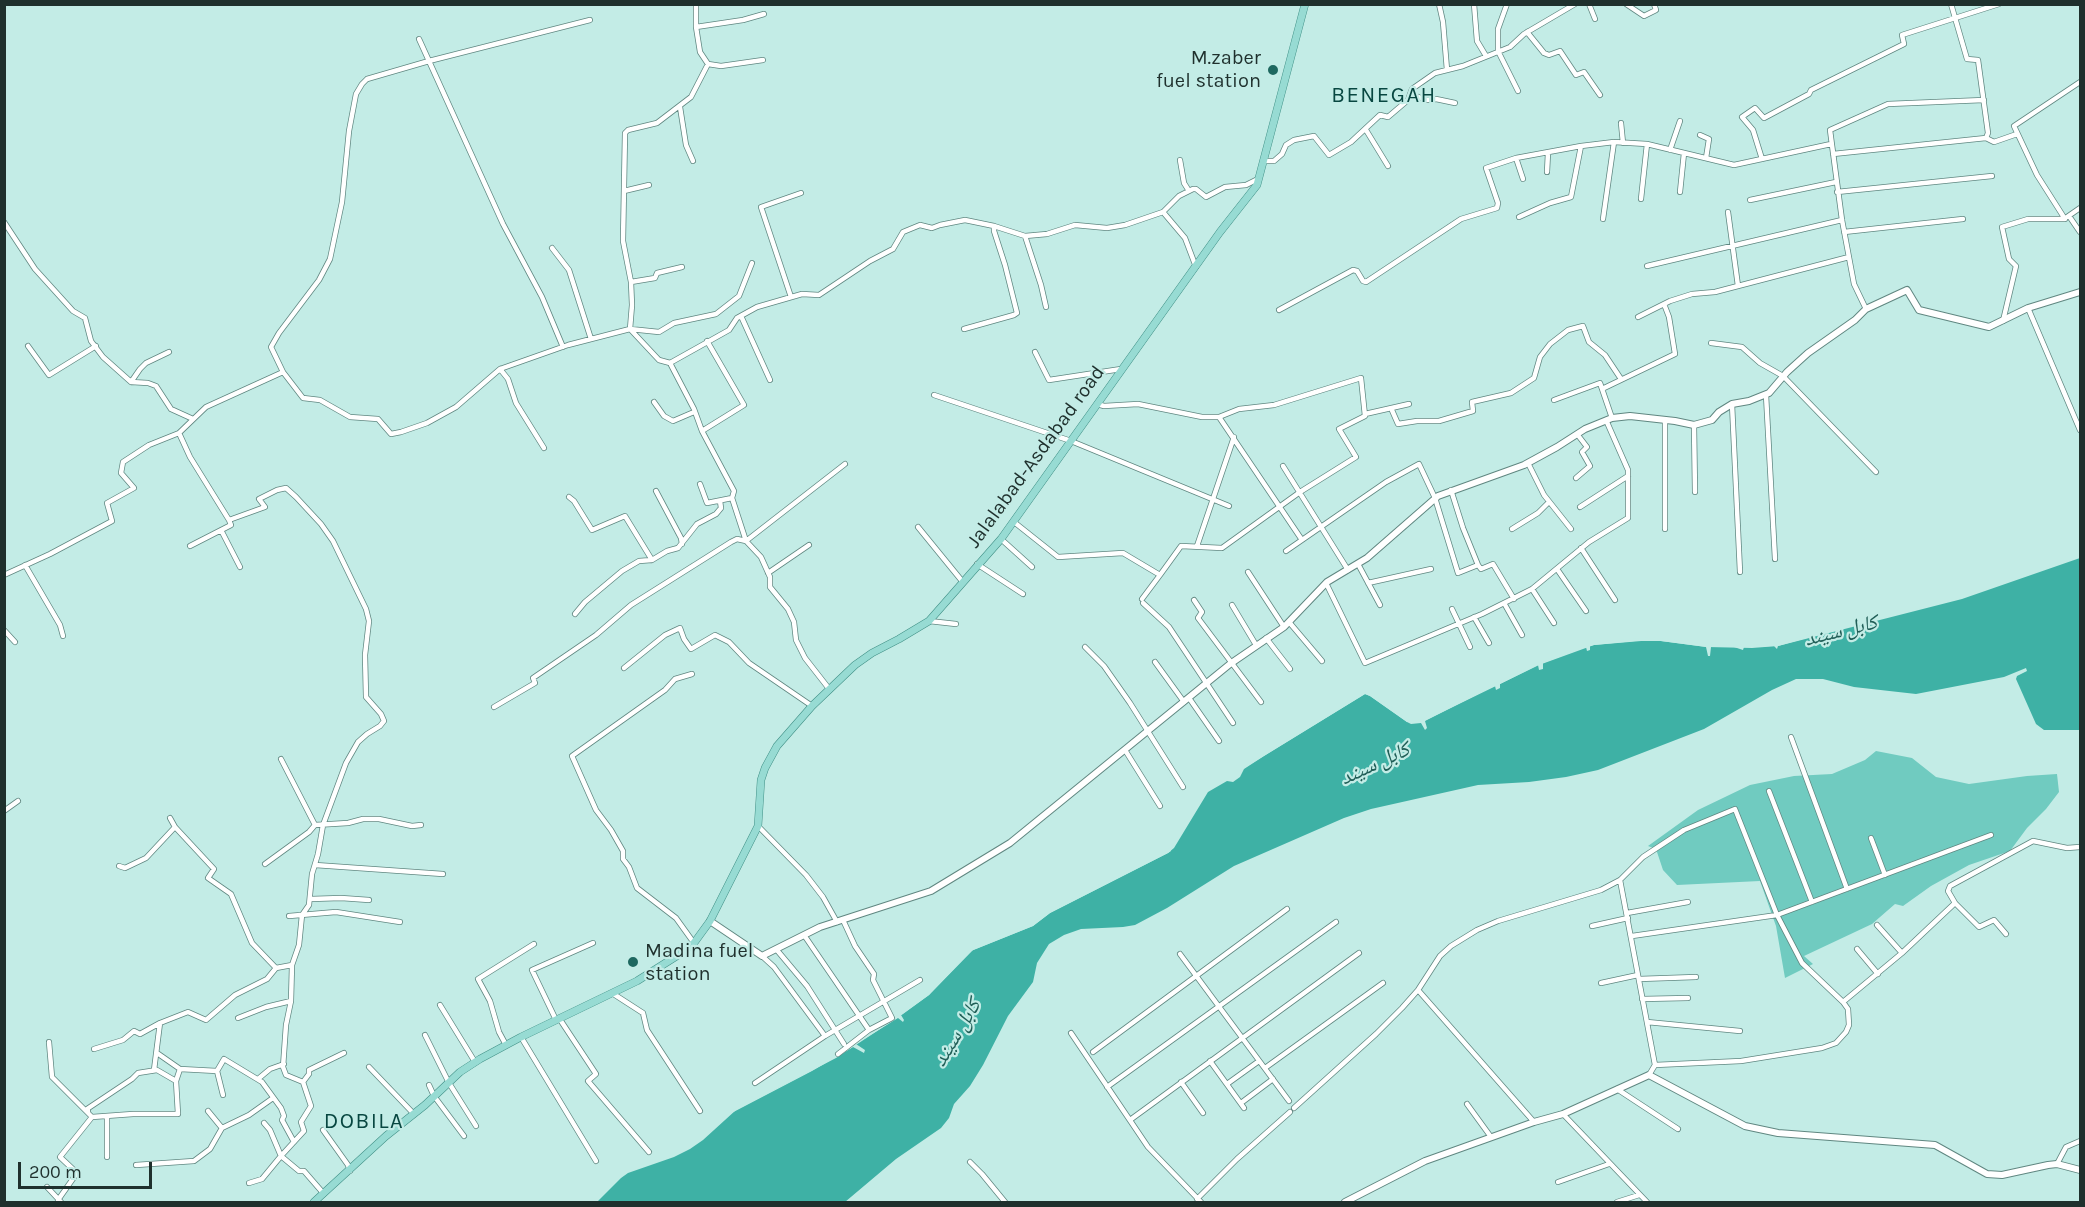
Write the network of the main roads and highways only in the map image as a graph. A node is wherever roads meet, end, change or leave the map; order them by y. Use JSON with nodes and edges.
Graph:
{"nodes":[{"id":1,"x":1305,"y":4,"type":"edge"},
{"id":2,"x":314,"y":1203,"type":"edge"}],
"edges":[{"from":1,"to":2,"type":"main road","name":"Jalalabad-Asdabad road"}]}
